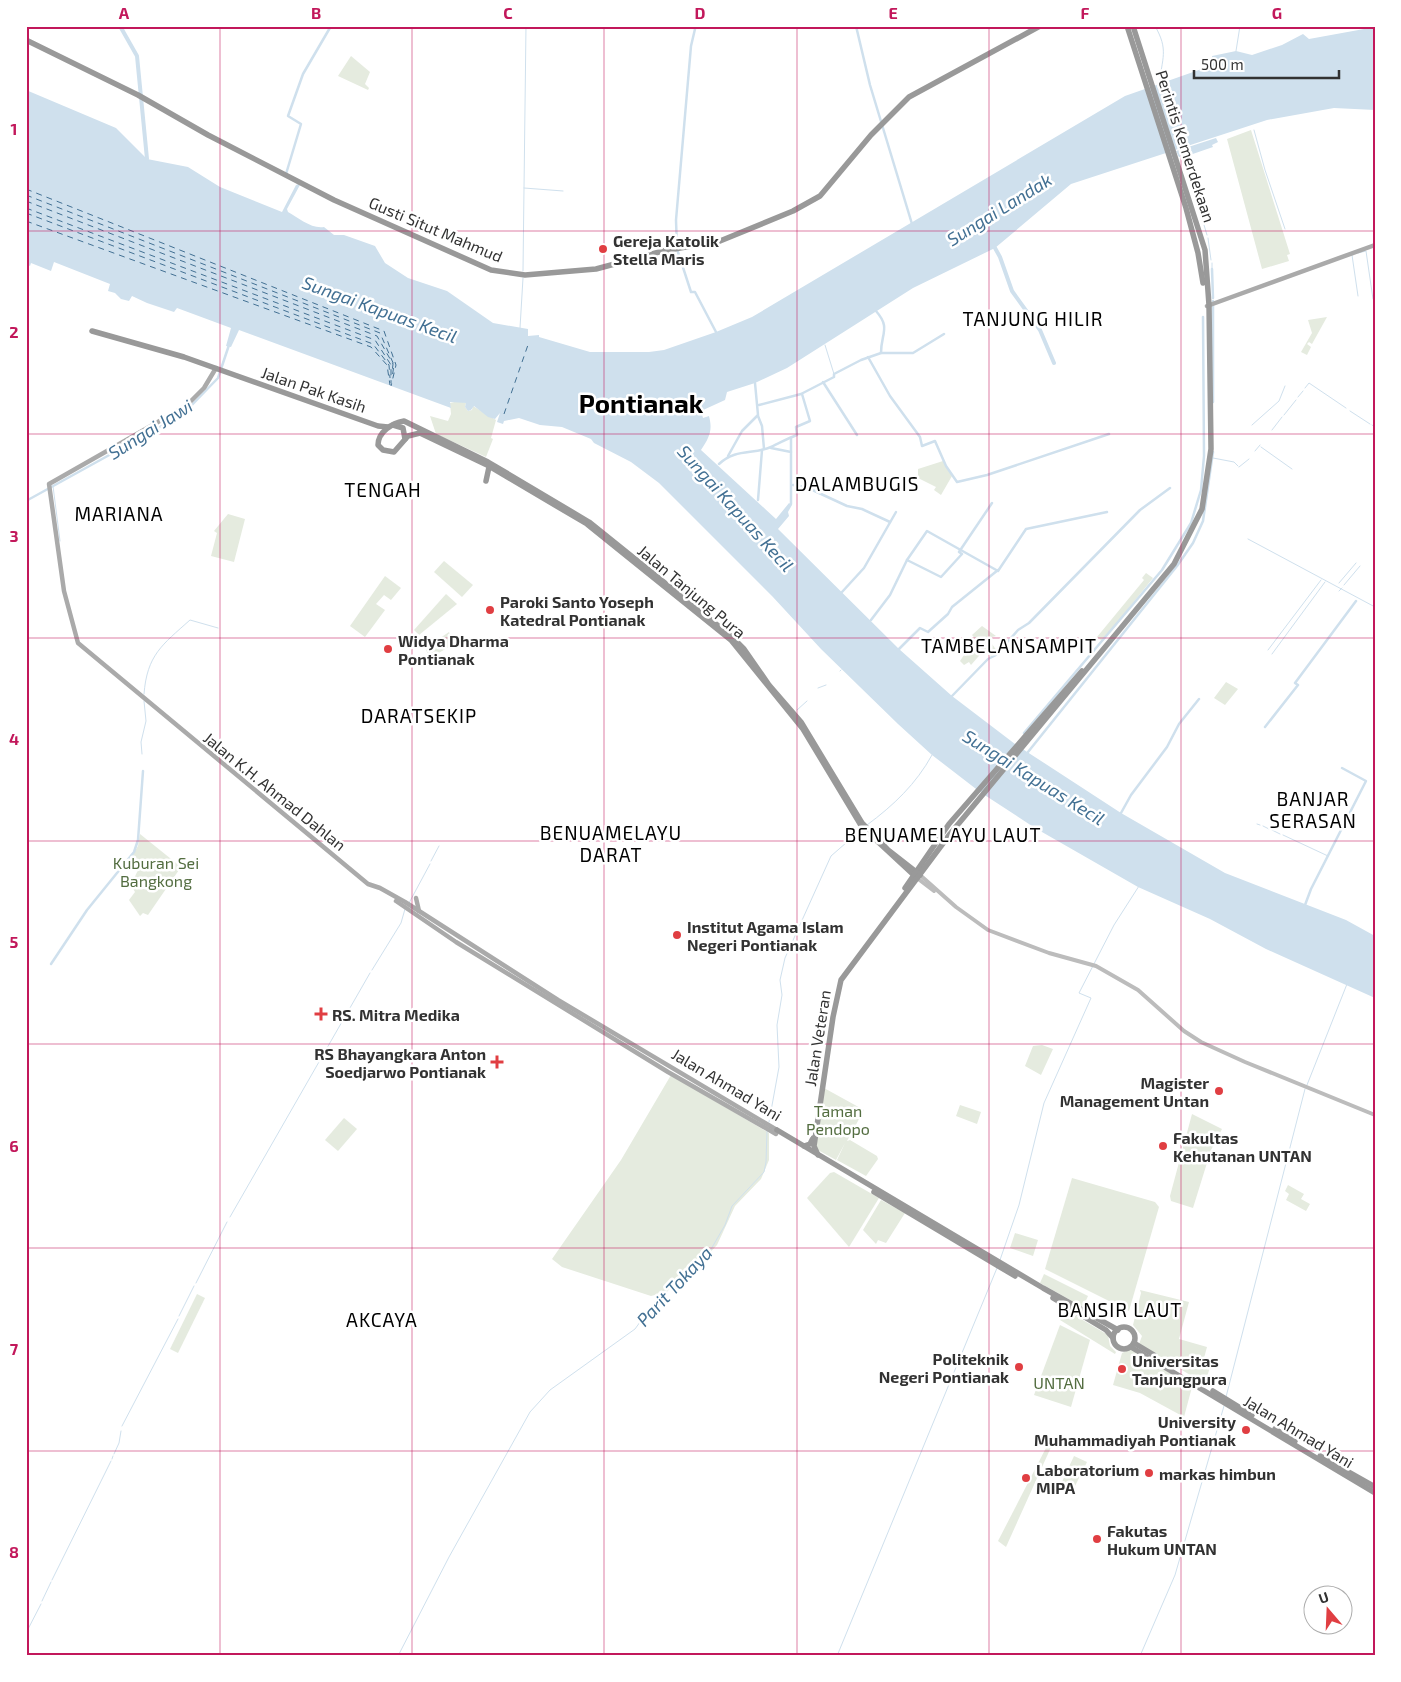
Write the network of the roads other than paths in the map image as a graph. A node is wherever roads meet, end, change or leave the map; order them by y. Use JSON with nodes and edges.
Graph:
{"nodes":[{"id":1,"x":1040,"y":26,"type":"edge"},
{"id":2,"x":1127,"y":26,"type":"edge"},
{"id":3,"x":1133,"y":26,"type":"edge"},
{"id":4,"x":26,"y":40,"type":"edge"},
{"id":5,"x":1138,"y":52,"type":"junction"},
{"id":6,"x":1179,"y":176,"type":"junction"},
{"id":7,"x":1375,"y":245,"type":"edge"},
{"id":8,"x":1208,"y":297,"type":"junction"},
{"id":9,"x":1221,"y":300,"type":"junction"},
{"id":10,"x":1210,"y":304,"type":"junction"},
{"id":11,"x":222,"y":371,"type":"junction"},
{"id":12,"x":252,"y":383,"type":"junction"},
{"id":13,"x":392,"y":426,"type":"junction"},
{"id":14,"x":418,"y":431,"type":"junction"},
{"id":15,"x":381,"y":435,"type":"junction"},
{"id":16,"x":405,"y":439,"type":"junction"},
{"id":17,"x":486,"y":464,"type":"junction"},
{"id":18,"x":486,"y":481,"type":"dead end"},
{"id":19,"x":1062,"y":694,"type":"junction"},
{"id":20,"x":917,"y":875,"type":"junction"},
{"id":21,"x":416,"y":898,"type":"dead end"},
{"id":22,"x":409,"y":908,"type":"junction"},
{"id":23,"x":420,"y":912,"type":"junction"},
{"id":24,"x":467,"y":946,"type":"junction"},
{"id":25,"x":1375,"y":1115,"type":"edge"},
{"id":26,"x":816,"y":1123,"type":"junction"},
{"id":27,"x":777,"y":1132,"type":"junction"},
{"id":28,"x":804,"y":1146,"type":"junction"},
{"id":29,"x":818,"y":1155,"type":"junction"},
{"id":30,"x":998,"y":1263,"type":"junction"},
{"id":31,"x":1108,"y":1329,"type":"junction"},
{"id":32,"x":1118,"y":1330,"type":"junction"},
{"id":33,"x":1113,"y":1338,"type":"junction"},
{"id":34,"x":1133,"y":1345,"type":"junction"},
{"id":35,"x":1361,"y":1482,"type":"junction"},
{"id":36,"x":1375,"y":1487,"type":"edge"},
{"id":37,"x":1375,"y":1492,"type":"edge"}],
"edges":[{"from":1,"to":4,"type":"highway","name":"Gusti Situt Mahmud"},
{"from":2,"to":5,"type":"highway"},
{"from":3,"to":5,"type":"highway","name":"Perintis Kemerdekaan"},
{"from":5,"to":6,"type":"highway","name":"Perintis Kemerdekaan"},
{"from":6,"to":8,"type":"highway","name":"Perintis Kemerdekaan"},
{"from":6,"to":10,"type":"highway"},
{"from":7,"to":9,"type":"main road"},
{"from":8,"to":9,"type":"main road"},
{"from":8,"to":10,"type":"highway","name":"Perintis Kemerdekaan"},
{"from":9,"to":10,"type":"main road"},
{"from":10,"to":19,"type":"highway"},
{"from":11,"to":11,"type":"highway"},
{"from":11,"to":12,"type":"highway","name":"Jalan Pak Kasih"},
{"from":11,"to":22,"type":"main road","name":"Jalan K.H. Ahmad Dahlan"},
{"from":12,"to":13,"type":"highway","name":"Jalan Pak Kasih"},
{"from":12,"to":15,"type":"highway","name":"Jalan Pak Kasih"},
{"from":13,"to":14,"type":"highway","name":"Jalan Pak Kasih"},
{"from":13,"to":15,"type":"highway"},
{"from":13,"to":16,"type":"highway"},
{"from":14,"to":16,"type":"highway"},
{"from":14,"to":17,"type":"highway","name":"Jalan Tanjung Pura"},
{"from":15,"to":16,"type":"highway"},
{"from":17,"to":18,"type":"highway"},
{"from":17,"to":20,"type":"highway","name":"Jalan Tanjung Pura"},
{"from":19,"to":20,"type":"highway"},
{"from":19,"to":20,"type":"highway"},
{"from":20,"to":25,"type":"main road"},
{"from":20,"to":26,"type":"highway","name":"Jalan Veteran"},
{"from":21,"to":23,"type":"main road"},
{"from":22,"to":23,"type":"main road","name":"Jalan Ahmad Yani"},
{"from":22,"to":24,"type":"main road","name":"Jalan Ahmad Yani"},
{"from":23,"to":24,"type":"main road","name":"Jalan Ahmad Yani"},
{"from":24,"to":27,"type":"main road","name":"Jalan Ahmad Yani"},
{"from":26,"to":28,"type":"highway","name":"Jalan Veteran"},
{"from":26,"to":29,"type":"highway","name":"Jalan Veteran"},
{"from":27,"to":28,"type":"highway","name":"Jalan Ahmad Yani"},
{"from":27,"to":30,"type":"highway","name":"Jalan Ahmad Yani"},
{"from":28,"to":29,"type":"highway","name":"Jalan Ahmad Yani"},
{"from":29,"to":30,"type":"highway","name":"Jalan Ahmad Yani"},
{"from":30,"to":31,"type":"highway","name":"Jalan Ahmad Yani"},
{"from":31,"to":32,"type":"highway"},
{"from":31,"to":33,"type":"highway"},
{"from":32,"to":33,"type":"highway"},
{"from":32,"to":34,"type":"highway"},
{"from":33,"to":34,"type":"highway"},
{"from":34,"to":35,"type":"highway","name":"Jalan Ahmad Yani"},
{"from":35,"to":36,"type":"highway","name":"Jalan Ahmad Yani"},
{"from":35,"to":37,"type":"highway","name":"Jalan Ahmad Yani"}]}
